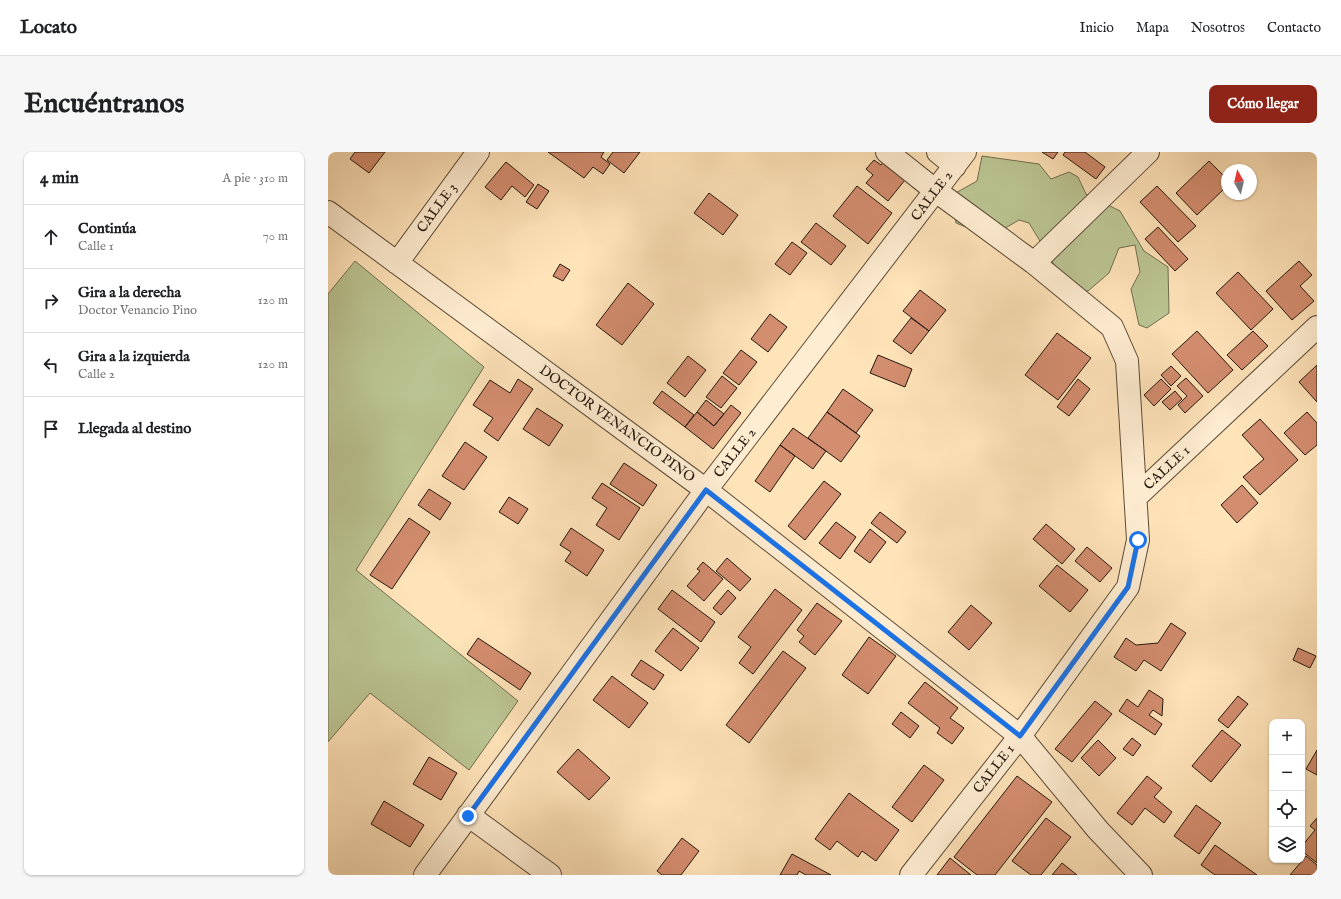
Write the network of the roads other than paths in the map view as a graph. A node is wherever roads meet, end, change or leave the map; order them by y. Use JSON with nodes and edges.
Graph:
{"nodes":[{"id":1,"x":478,"y":152,"type":"edge"},
{"id":2,"x":887,"y":152,"type":"edge"},
{"id":3,"x":938,"y":152,"type":"edge"},
{"id":4,"x":1148,"y":152,"type":"edge"},
{"id":5,"x":960,"y":159,"type":"edge"},
{"id":6,"x":936,"y":191,"type":"junction"},
{"id":7,"x":328,"y":212,"type":"edge"},
{"id":8,"x":397,"y":263,"type":"junction"},
{"id":9,"x":1034,"y":263,"type":"junction"},
{"id":10,"x":1317,"y":327,"type":"edge"},
{"id":11,"x":706,"y":490,"type":"junction"},
{"id":12,"x":1136,"y":497,"type":"junction"},
{"id":13,"x":1020,"y":736,"type":"junction"},
{"id":14,"x":468,"y":816,"type":"junction"},
{"id":15,"x":425,"y":875,"type":"edge"},
{"id":16,"x":550,"y":875,"type":"edge"},
{"id":17,"x":911,"y":875,"type":"edge"},
{"id":18,"x":1141,"y":875,"type":"edge"}],
"edges":[{"from":1,"to":8,"type":"street","name":"CALLE 3"},
{"from":2,"to":6,"type":"street"},
{"from":3,"to":5,"type":"street"},
{"from":4,"to":9,"type":"street"},
{"from":5,"to":6,"type":"street","name":"CALLE 2"},
{"from":6,"to":9,"type":"street"},
{"from":6,"to":11,"type":"street","name":"CALLE 2"},
{"from":7,"to":8,"type":"street","name":"DOCTOR VENANCIO PINO"},
{"from":8,"to":11,"type":"street","name":"DOCTOR VENANCIO PINO"},
{"from":9,"to":12,"type":"street"},
{"from":10,"to":12,"type":"street","name":"CALLE 1"},
{"from":11,"to":13,"type":"street","name":"DOCTOR VENANCIO PINO"},
{"from":11,"to":14,"type":"street","name":"CALLE 2"},
{"from":12,"to":13,"type":"street","name":"CALLE 1"},
{"from":13,"to":17,"type":"street","name":"CALLE 1"},
{"from":13,"to":18,"type":"street","name":"DOCTOR VENANCIO PINO"},
{"from":14,"to":15,"type":"street","name":"CALLE 2"},
{"from":14,"to":16,"type":"street"}]}
